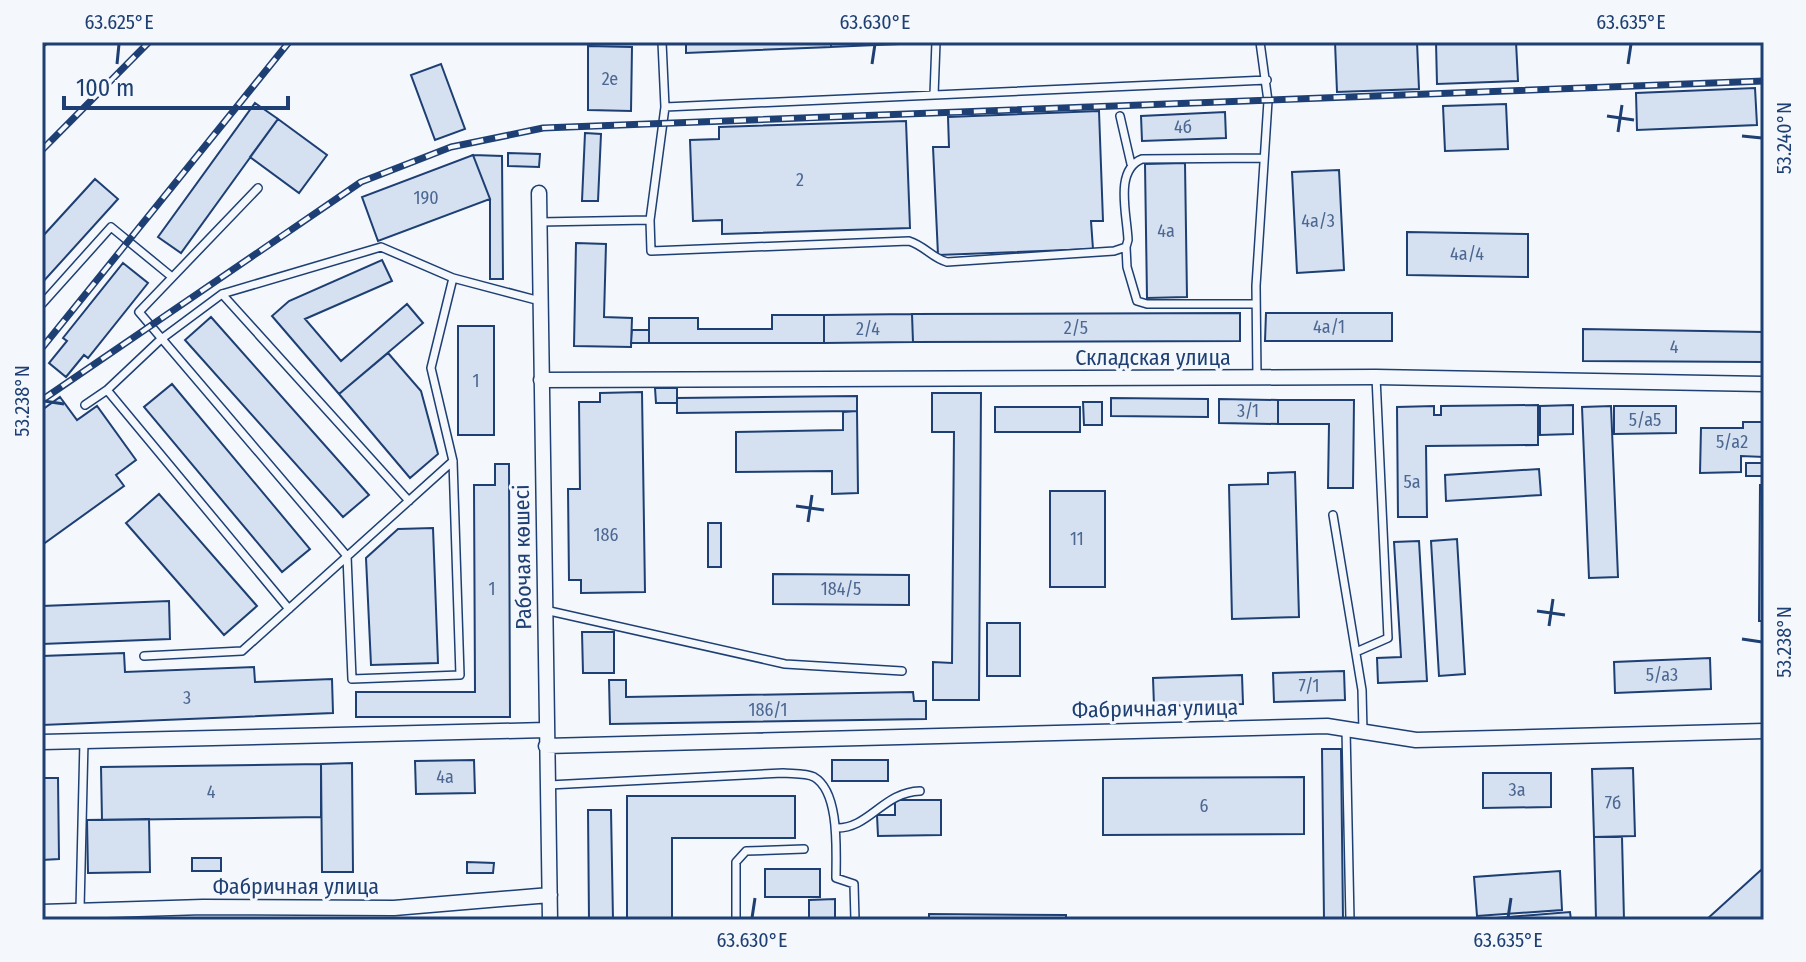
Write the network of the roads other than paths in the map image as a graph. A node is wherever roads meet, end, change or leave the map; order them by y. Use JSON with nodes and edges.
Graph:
{"nodes":[{"id":1,"x":662,"y":42,"type":"edge"},
{"id":2,"x":936,"y":42,"type":"edge"},
{"id":3,"x":1260,"y":42,"type":"edge"},
{"id":4,"x":1267,"y":80,"type":"junction"},
{"id":5,"x":934,"y":95,"type":"junction"},
{"id":6,"x":665,"y":107,"type":"junction"},
{"id":7,"x":1120,"y":116,"type":"dead end"},
{"id":8,"x":1264,"y":158,"type":"junction"},
{"id":9,"x":1131,"y":164,"type":"junction"},
{"id":10,"x":258,"y":188,"type":"dead end"},
{"id":11,"x":539,"y":193,"type":"dead end"},
{"id":12,"x":650,"y":220,"type":"junction"},
{"id":13,"x":539,"y":222,"type":"junction"},
{"id":14,"x":1126,"y":247,"type":"junction"},
{"id":15,"x":172,"y":277,"type":"junction"},
{"id":16,"x":453,"y":278,"type":"junction"},
{"id":17,"x":222,"y":294,"type":"junction"},
{"id":18,"x":540,"y":301,"type":"junction"},
{"id":19,"x":42,"y":304,"type":"edge"},
{"id":20,"x":1256,"y":304,"type":"junction"},
{"id":21,"x":160,"y":340,"type":"junction"},
{"id":22,"x":1376,"y":377,"type":"junction"},
{"id":23,"x":1257,"y":378,"type":"junction"},
{"id":24,"x":541,"y":380,"type":"junction"},
{"id":25,"x":1764,"y":384,"type":"edge"},
{"id":26,"x":107,"y":390,"type":"junction"},
{"id":27,"x":85,"y":405,"type":"dead end"},
{"id":28,"x":453,"y":461,"type":"junction"},
{"id":29,"x":409,"y":501,"type":"junction"},
{"id":30,"x":1333,"y":515,"type":"dead end"},
{"id":31,"x":347,"y":556,"type":"junction"},
{"id":32,"x":289,"y":609,"type":"junction"},
{"id":33,"x":545,"y":610,"type":"junction"},
{"id":34,"x":1356,"y":652,"type":"junction"},
{"id":35,"x":144,"y":656,"type":"dead end"},
{"id":36,"x":902,"y":671,"type":"dead end"},
{"id":37,"x":1346,"y":729,"type":"junction"},
{"id":38,"x":546,"y":730,"type":"junction"},
{"id":39,"x":1764,"y":731,"type":"edge"},
{"id":40,"x":1363,"y":732,"type":"junction"},
{"id":41,"x":84,"y":741,"type":"junction"},
{"id":42,"x":42,"y":742,"type":"edge"},
{"id":43,"x":546,"y":746,"type":"junction"},
{"id":44,"x":547,"y":785,"type":"junction"},
{"id":45,"x":920,"y":791,"type":"dead end"},
{"id":46,"x":836,"y":828,"type":"junction"},
{"id":47,"x":804,"y":849,"type":"dead end"},
{"id":48,"x":550,"y":895,"type":"junction"},
{"id":49,"x":80,"y":909,"type":"junction"},
{"id":50,"x":42,"y":912,"type":"edge"},
{"id":51,"x":550,"y":920,"type":"edge"},
{"id":52,"x":736,"y":920,"type":"edge"},
{"id":53,"x":855,"y":920,"type":"edge"},
{"id":54,"x":1350,"y":920,"type":"edge"}],
"edges":[{"from":1,"to":6,"type":"lane"},
{"from":2,"to":5,"type":"lane"},
{"from":3,"to":4,"type":"lane"},
{"from":4,"to":5,"type":"lane"},
{"from":4,"to":8,"type":"lane"},
{"from":5,"to":6,"type":"lane"},
{"from":6,"to":12,"type":"lane"},
{"from":7,"to":9,"type":"lane"},
{"from":8,"to":9,"type":"lane"},
{"from":8,"to":20,"type":"lane"},
{"from":9,"to":14,"type":"lane"},
{"from":10,"to":15,"type":"lane"},
{"from":11,"to":13,"type":"street","name":"Рабочая көшесі"},
{"from":12,"to":13,"type":"lane"},
{"from":12,"to":14,"type":"lane"},
{"from":13,"to":18,"type":"street","name":"Рабочая көшесі"},
{"from":14,"to":20,"type":"lane"},
{"from":15,"to":19,"type":"lane"},
{"from":15,"to":21,"type":"lane"},
{"from":16,"to":17,"type":"lane"},
{"from":16,"to":18,"type":"lane"},
{"from":16,"to":28,"type":"lane"},
{"from":17,"to":21,"type":"lane"},
{"from":17,"to":29,"type":"lane"},
{"from":18,"to":24,"type":"street","name":"Рабочая көшесі"},
{"from":20,"to":23,"type":"lane"},
{"from":21,"to":26,"type":"lane"},
{"from":21,"to":31,"type":"lane"},
{"from":22,"to":23,"type":"street","name":"Складская улица"},
{"from":22,"to":25,"type":"street","name":"Складская улица"},
{"from":22,"to":34,"type":"lane"},
{"from":23,"to":24,"type":"street","name":"Складская улица"},
{"from":24,"to":33,"type":"street","name":"Рабочая көшесі"},
{"from":26,"to":27,"type":"lane"},
{"from":26,"to":32,"type":"lane"},
{"from":28,"to":29,"type":"lane"},
{"from":28,"to":31,"type":"lane"},
{"from":29,"to":31,"type":"lane"},
{"from":30,"to":34,"type":"lane"},
{"from":31,"to":32,"type":"lane"},
{"from":32,"to":35,"type":"lane"},
{"from":33,"to":36,"type":"lane"},
{"from":33,"to":38,"type":"street","name":"Рабочая көшесі"},
{"from":34,"to":40,"type":"lane"},
{"from":37,"to":40,"type":"street","name":"Фабричная улица"},
{"from":37,"to":43,"type":"street","name":"Фабричная улица"},
{"from":37,"to":54,"type":"lane"},
{"from":38,"to":41,"type":"street"},
{"from":38,"to":43,"type":"street","name":"Рабочая көшесі"},
{"from":39,"to":40,"type":"street","name":"Фабричная улица"},
{"from":41,"to":42,"type":"street"},
{"from":41,"to":49,"type":"lane"},
{"from":43,"to":44,"type":"street","name":"Рабочая көшесі"},
{"from":44,"to":46,"type":"lane"},
{"from":44,"to":48,"type":"street","name":"Рабочая көшесі"},
{"from":45,"to":46,"type":"lane"},
{"from":46,"to":53,"type":"lane"},
{"from":47,"to":52,"type":"lane"},
{"from":48,"to":49,"type":"street","name":"Фабричная улица"},
{"from":48,"to":51,"type":"street","name":"Рабочая көшесі"},
{"from":49,"to":50,"type":"street","name":"Фабричная улица"}]}
